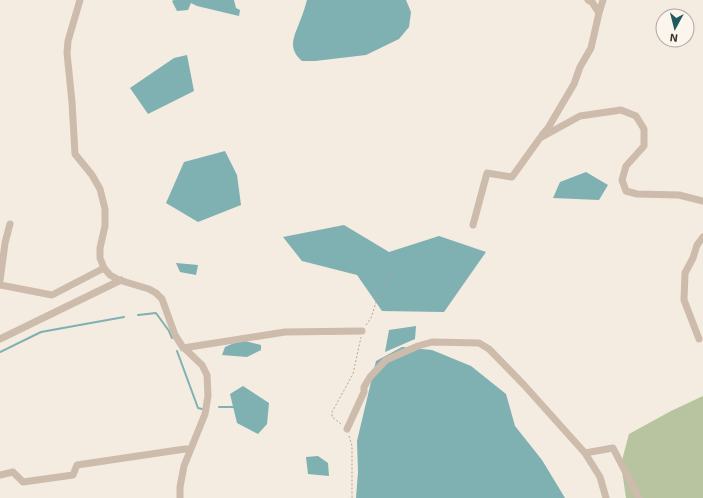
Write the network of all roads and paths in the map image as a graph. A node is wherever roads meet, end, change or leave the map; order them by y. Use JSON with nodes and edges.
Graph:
{"nodes":[{"id":1,"x":80,"y":0,"type":"edge"},
{"id":2,"x":588,"y":0,"type":"edge"},
{"id":3,"x":603,"y":0,"type":"edge"},
{"id":4,"x":599,"y":13,"type":"junction"},
{"id":5,"x":540,"y":138,"type":"junction"},
{"id":6,"x":703,"y":201,"type":"edge"},
{"id":7,"x":10,"y":224,"type":"dead end"},
{"id":8,"x":473,"y":225,"type":"dead end"},
{"id":9,"x":703,"y":237,"type":"edge"},
{"id":10,"x":104,"y":268,"type":"junction"},
{"id":11,"x":394,"y":270,"type":"dead end"},
{"id":12,"x":121,"y":280,"type":"junction"},
{"id":13,"x":0,"y":281,"type":"edge"},
{"id":14,"x":0,"y":285,"type":"edge"},
{"id":15,"x":362,"y":331,"type":"junction"},
{"id":16,"x":0,"y":339,"type":"edge"},
{"id":17,"x":699,"y":339,"type":"dead end"},
{"id":18,"x":183,"y":348,"type":"junction"},
{"id":19,"x":347,"y":429,"type":"junction"},
{"id":20,"x":190,"y":449,"type":"junction"},
{"id":21,"x":586,"y":453,"type":"junction"},
{"id":22,"x":0,"y":475,"type":"edge"},
{"id":23,"x":180,"y":498,"type":"edge"},
{"id":24,"x":352,"y":498,"type":"edge"},
{"id":25,"x":606,"y":498,"type":"edge"},
{"id":26,"x":639,"y":498,"type":"edge"}],
"edges":[{"from":1,"to":10,"type":"street"},
{"from":2,"to":4,"type":"street"},
{"from":3,"to":4,"type":"street"},
{"from":4,"to":5,"type":"street"},
{"from":5,"to":6,"type":"street"},
{"from":5,"to":8,"type":"street"},
{"from":7,"to":13,"type":"street"},
{"from":9,"to":17,"type":"street"},
{"from":10,"to":12,"type":"street"},
{"from":10,"to":14,"type":"street"},
{"from":11,"to":15,"type":"path"},
{"from":12,"to":16,"type":"street"},
{"from":12,"to":18,"type":"street"},
{"from":15,"to":18,"type":"street"},
{"from":15,"to":19,"type":"path"},
{"from":18,"to":20,"type":"street"},
{"from":19,"to":21,"type":"street"},
{"from":19,"to":24,"type":"path"},
{"from":20,"to":22,"type":"street"},
{"from":20,"to":23,"type":"street"},
{"from":21,"to":25,"type":"street"},
{"from":21,"to":26,"type":"street"}]}
